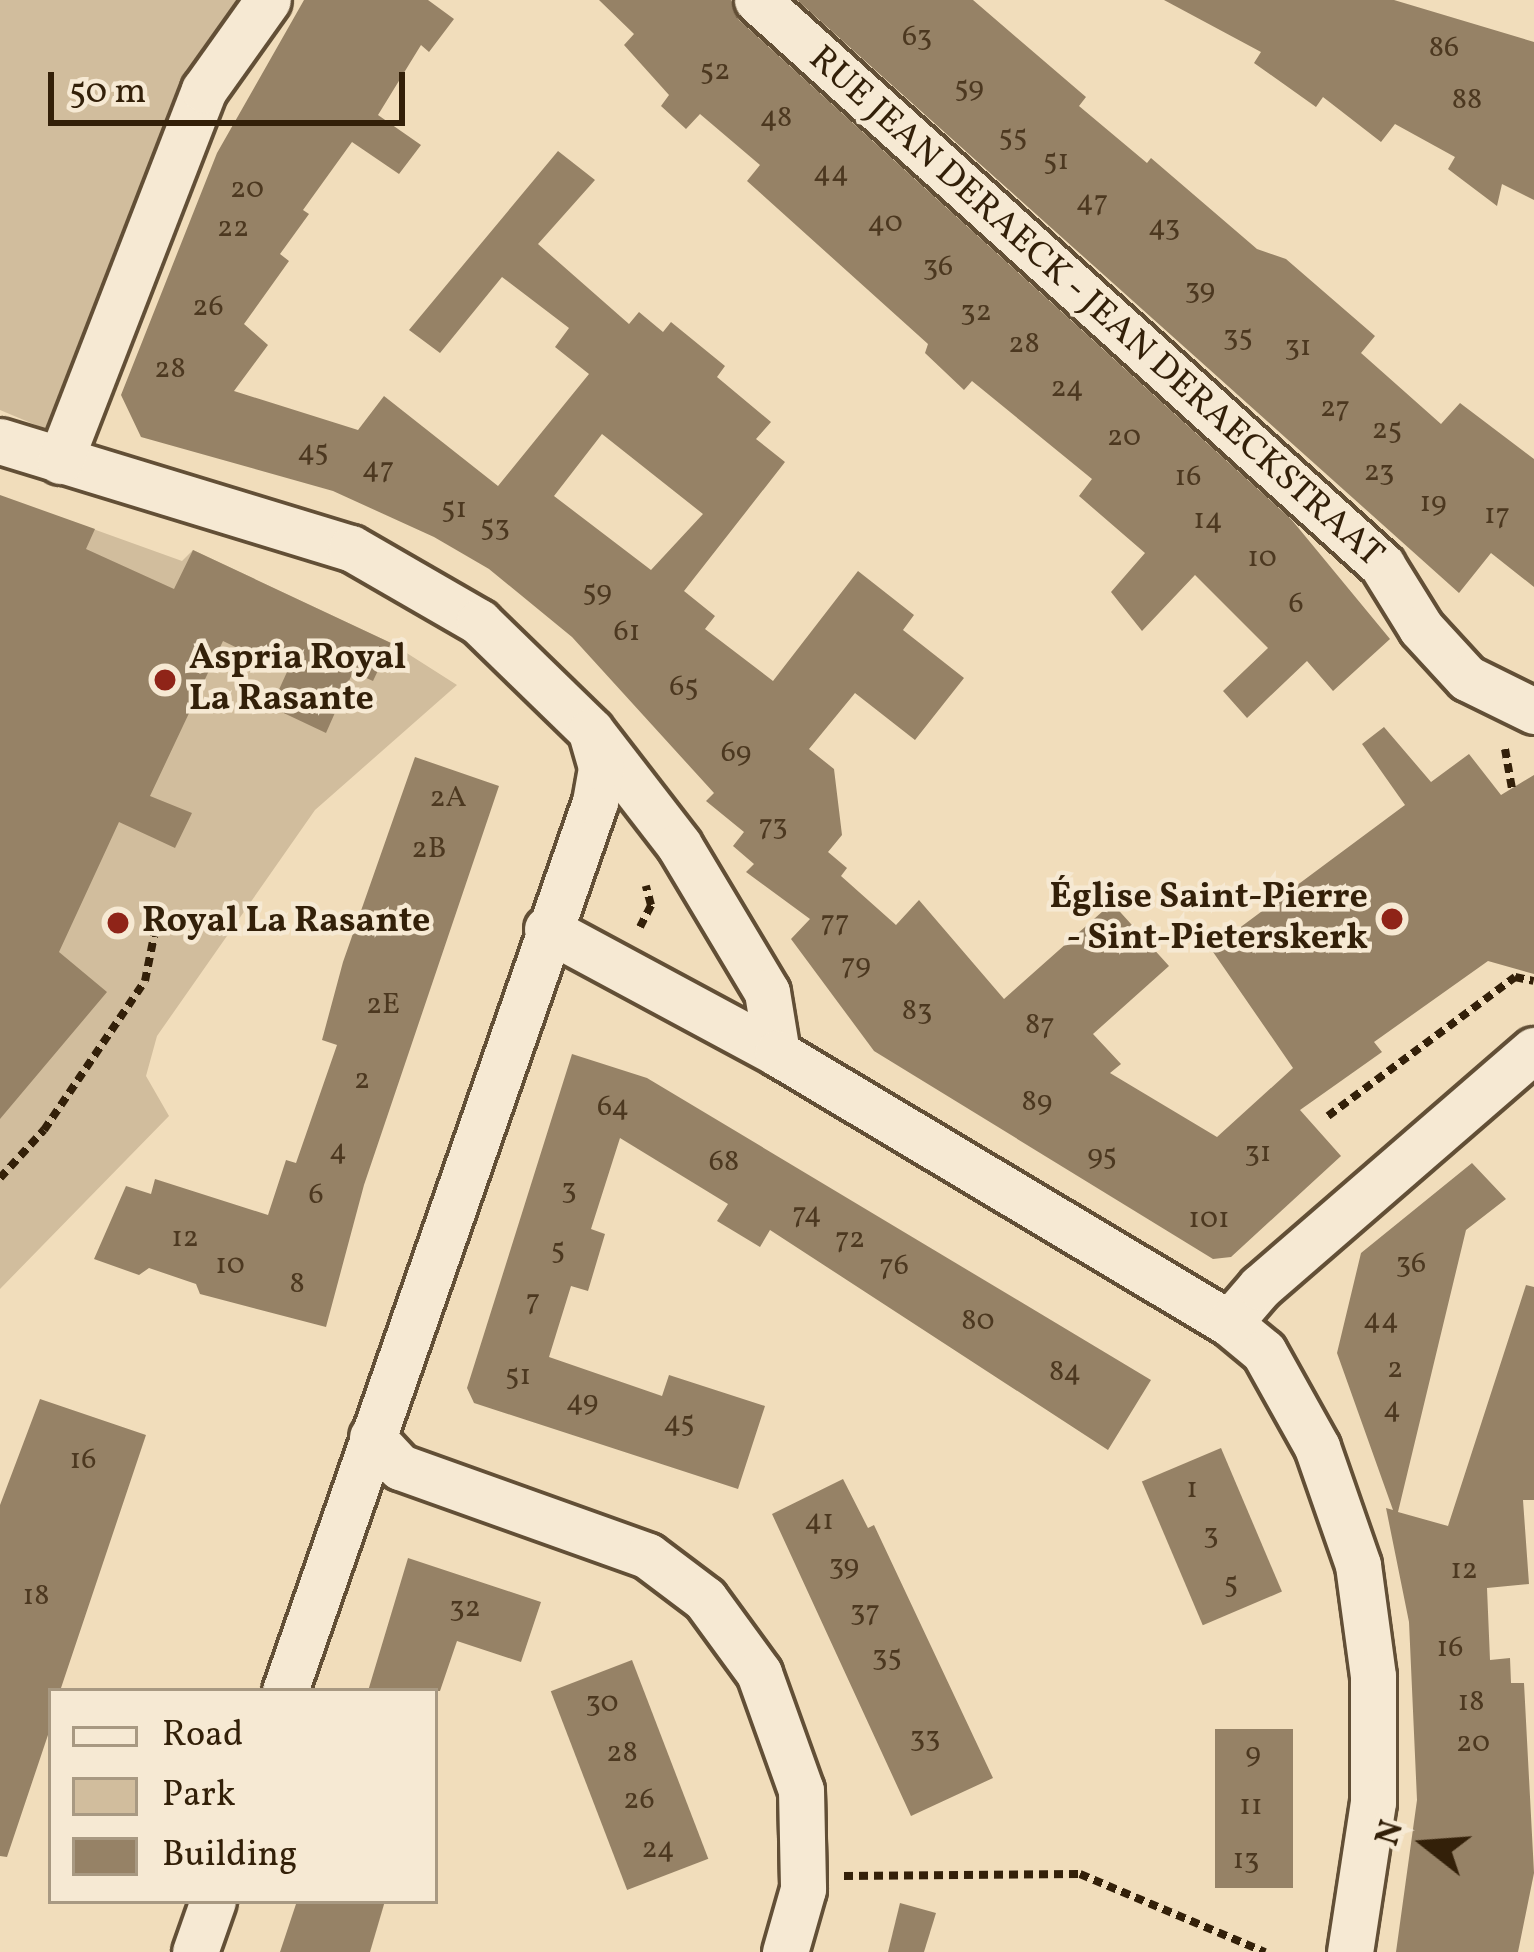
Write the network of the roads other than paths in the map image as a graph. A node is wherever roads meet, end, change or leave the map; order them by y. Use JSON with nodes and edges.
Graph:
{"nodes":[{"id":1,"x":268,"y":0,"type":"edge"},
{"id":2,"x":757,"y":0,"type":"edge"},
{"id":3,"x":0,"y":441,"type":"edge"},
{"id":4,"x":60,"y":461,"type":"junction"},
{"id":5,"x":1534,"y":711,"type":"edge"},
{"id":6,"x":591,"y":731,"type":"junction"},
{"id":7,"x":547,"y":929,"type":"junction"},
{"id":8,"x":1534,"y":1050,"type":"edge"},
{"id":9,"x":777,"y":1053,"type":"junction"},
{"id":10,"x":1229,"y":1323,"type":"junction"},
{"id":11,"x":372,"y":1437,"type":"junction"},
{"id":12,"x":286,"y":1688,"type":"edge"},
{"id":13,"x":212,"y":1904,"type":"edge"},
{"id":14,"x":195,"y":1952,"type":"edge"},
{"id":15,"x":785,"y":1952,"type":"edge"},
{"id":16,"x":1350,"y":1952,"type":"edge"}],
"edges":[{"from":1,"to":4,"type":"street"},
{"from":2,"to":5,"type":"street","name":"RUE JEAN DERAECK - JEAN DERAECKSTRAAT"},
{"from":3,"to":4,"type":"street"},
{"from":4,"to":6,"type":"street"},
{"from":6,"to":7,"type":"street"},
{"from":6,"to":9,"type":"street"},
{"from":7,"to":9,"type":"street"},
{"from":7,"to":11,"type":"street"},
{"from":8,"to":10,"type":"street"},
{"from":9,"to":10,"type":"street"},
{"from":10,"to":16,"type":"street"},
{"from":11,"to":12,"type":"street"},
{"from":11,"to":15,"type":"street"},
{"from":13,"to":14,"type":"street"}]}
